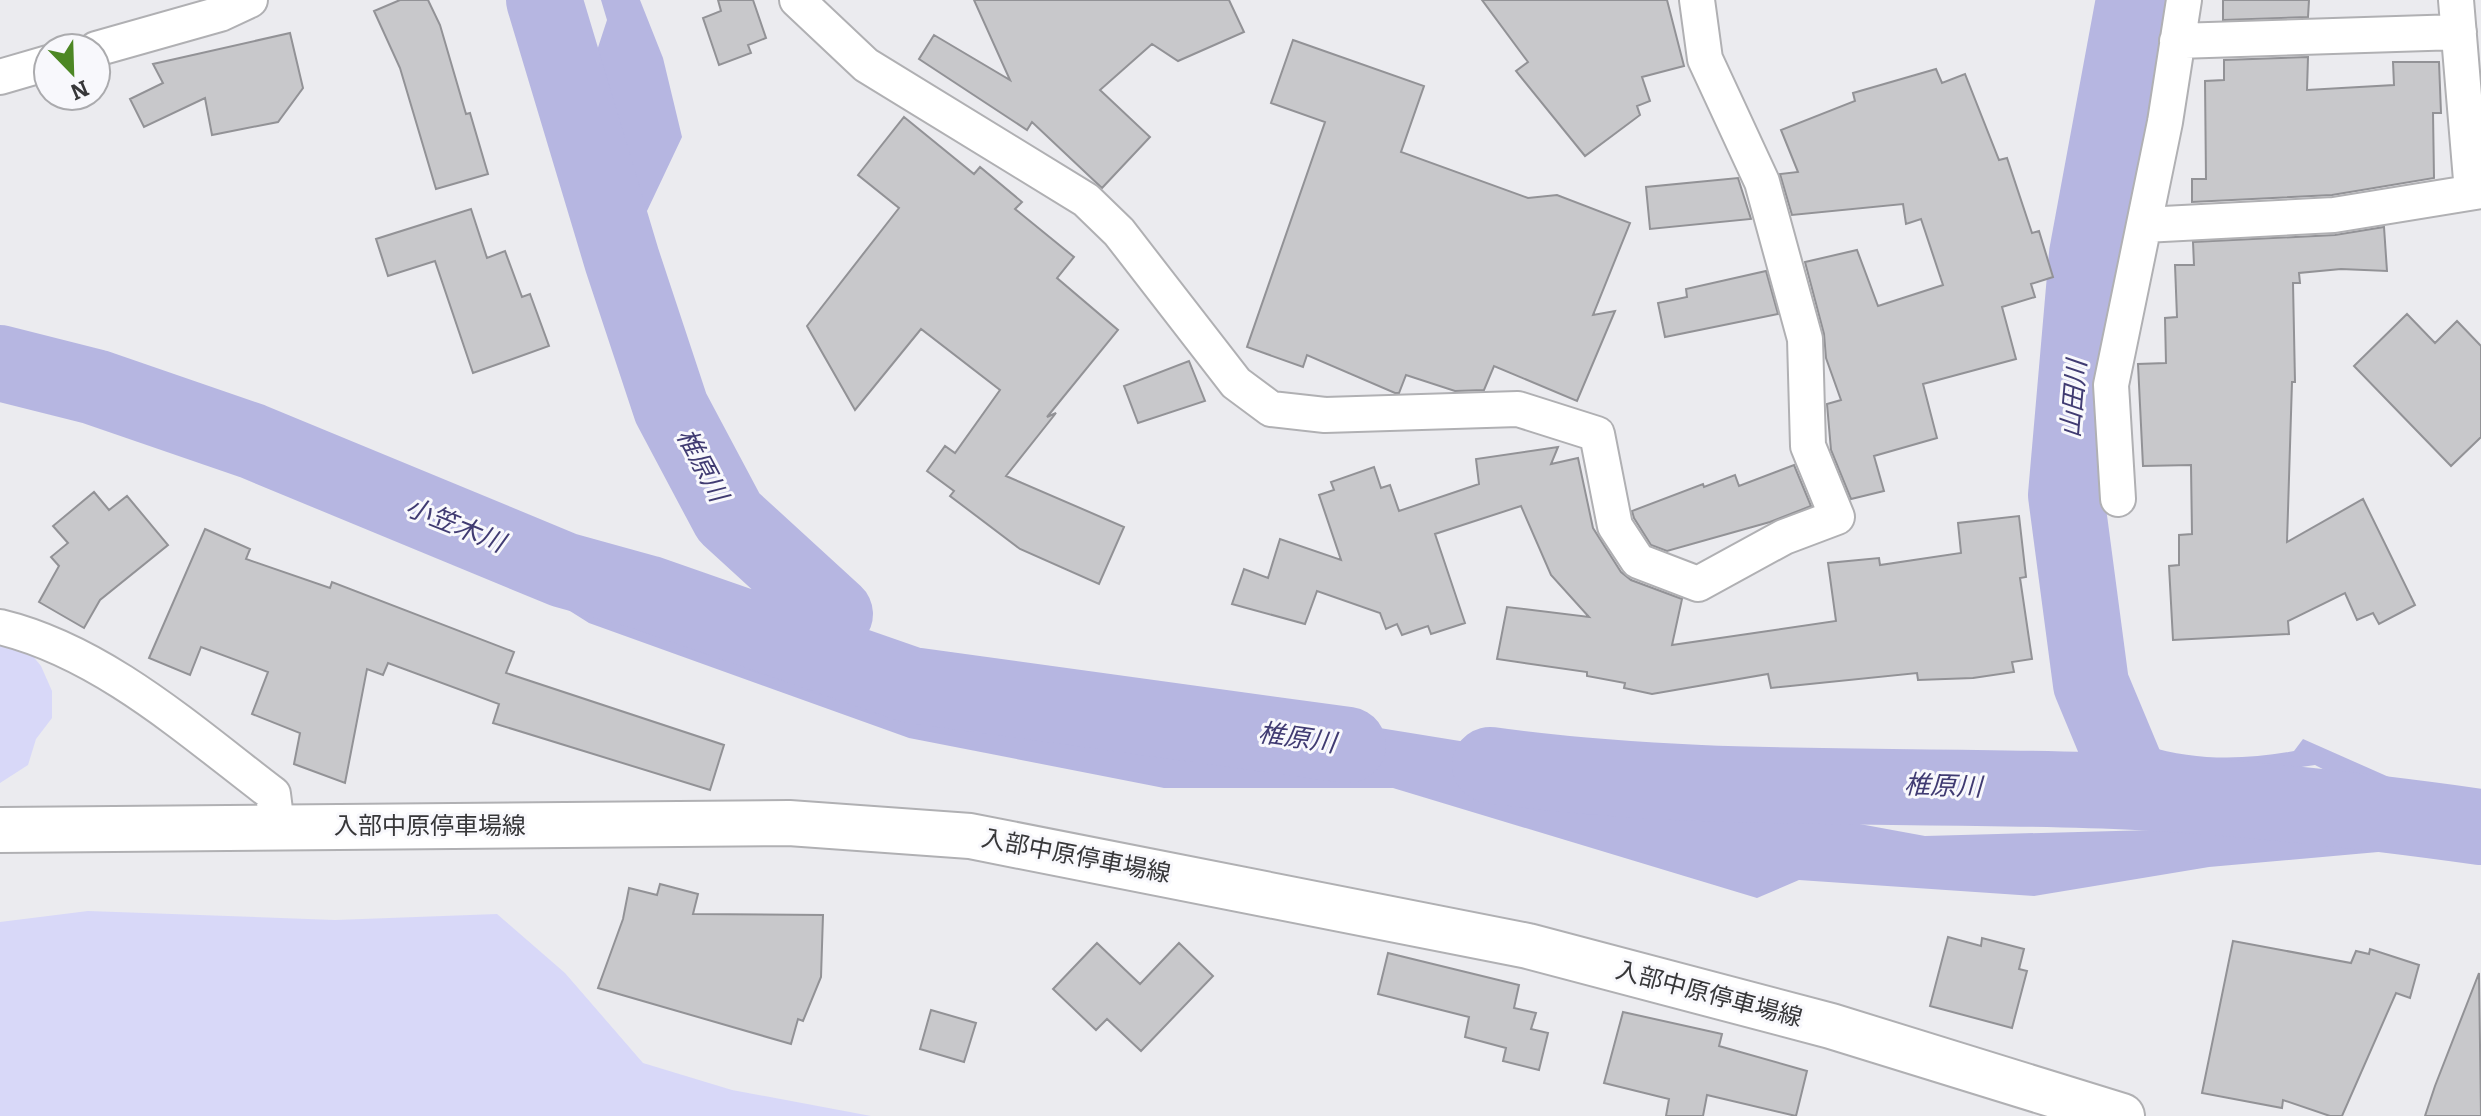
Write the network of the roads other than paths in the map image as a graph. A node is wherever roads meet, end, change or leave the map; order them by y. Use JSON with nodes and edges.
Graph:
{"nodes":[{"id":1,"x":250,"y":0,"type":"edge"},
{"id":2,"x":797,"y":0,"type":"edge"},
{"id":3,"x":1697,"y":0,"type":"edge"},
{"id":4,"x":2184,"y":0,"type":"edge"},
{"id":5,"x":2457,"y":16,"type":"edge"},
{"id":6,"x":2177,"y":41,"type":"junction"},
{"id":7,"x":112,"y":44,"type":"edge"},
{"id":8,"x":32,"y":68,"type":"edge"},
{"id":9,"x":0,"y":77,"type":"edge"},
{"id":10,"x":2476,"y":192,"type":"edge"},
{"id":11,"x":2144,"y":225,"type":"junction"},
{"id":12,"x":2118,"y":499,"type":"dead end"},
{"id":13,"x":0,"y":627,"type":"edge"},
{"id":14,"x":277,"y":826,"type":"junction"},
{"id":15,"x":0,"y":830,"type":"edge"},
{"id":16,"x":2122,"y":1116,"type":"edge"}],
"edges":[{"from":1,"to":7,"type":"street"},
{"from":2,"to":3,"type":"street"},
{"from":4,"to":6,"type":"street"},
{"from":5,"to":6,"type":"street"},
{"from":5,"to":10,"type":"street"},
{"from":6,"to":11,"type":"street"},
{"from":8,"to":9,"type":"street"},
{"from":10,"to":11,"type":"street"},
{"from":11,"to":12,"type":"street"},
{"from":13,"to":14,"type":"street"},
{"from":14,"to":15,"type":"main road","name":"入部中原停車場線"},
{"from":14,"to":16,"type":"main road","name":"入部中原停車場線"}]}
